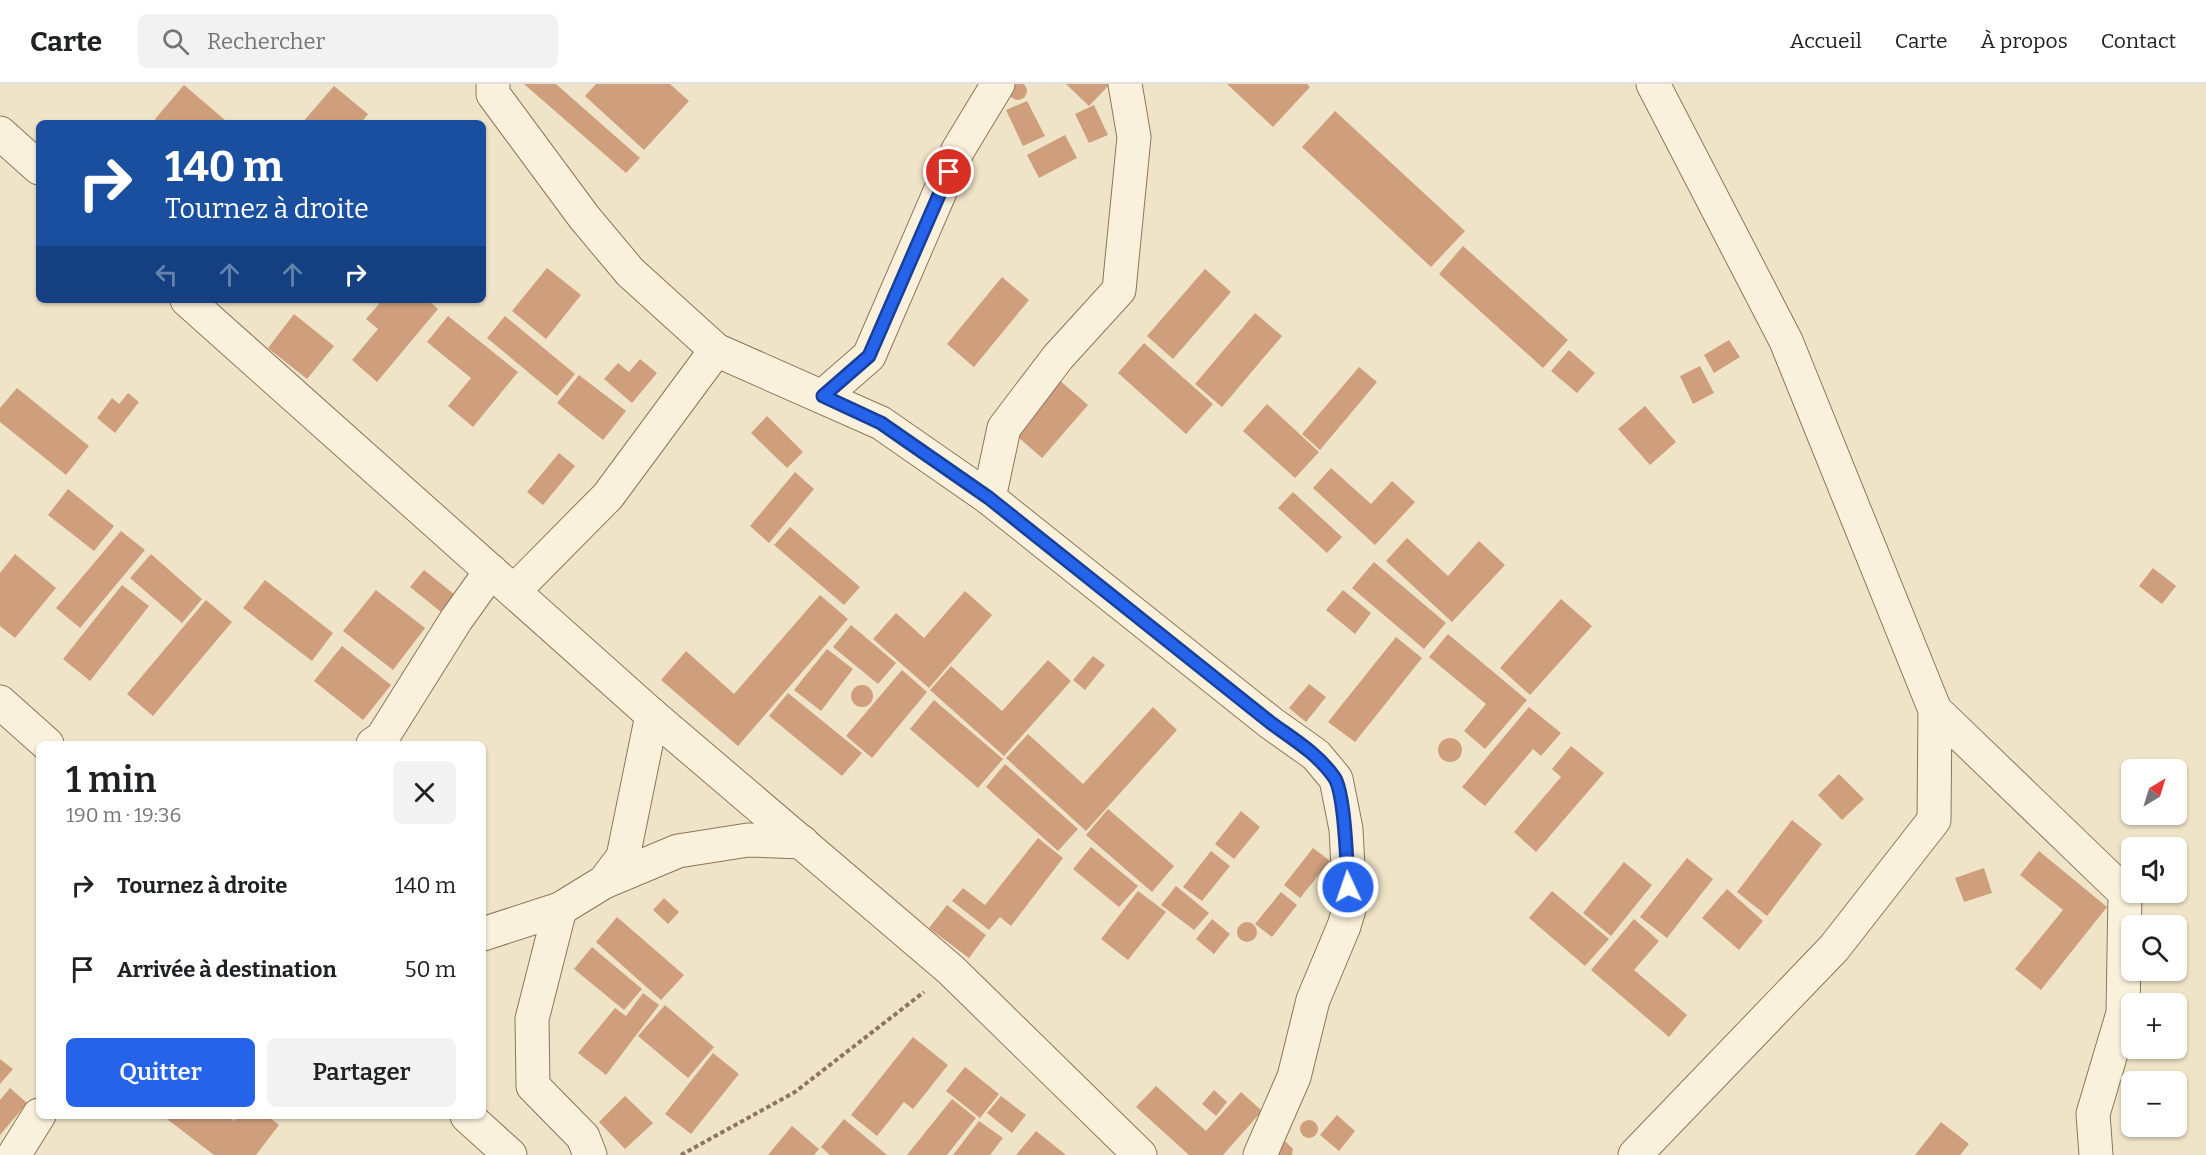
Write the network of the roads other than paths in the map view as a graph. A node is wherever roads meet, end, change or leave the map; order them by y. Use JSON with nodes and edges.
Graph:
{"nodes":[{"id":1,"x":493,"y":84,"type":"edge"},
{"id":2,"x":998,"y":84,"type":"edge"},
{"id":3,"x":1125,"y":84,"type":"edge"},
{"id":4,"x":1653,"y":84,"type":"edge"},
{"id":5,"x":0,"y":133,"type":"edge"},
{"id":6,"x":36,"y":165,"type":"edge"},
{"id":7,"x":190,"y":303,"type":"edge"},
{"id":8,"x":716,"y":351,"type":"junction"},
{"id":9,"x":823,"y":396,"type":"junction"},
{"id":10,"x":989,"y":498,"type":"junction"},
{"id":11,"x":502,"y":581,"type":"junction"},
{"id":12,"x":0,"y":702,"type":"edge"},
{"id":13,"x":1935,"y":710,"type":"junction"},
{"id":14,"x":652,"y":715,"type":"junction"},
{"id":15,"x":44,"y":741,"type":"edge"},
{"id":16,"x":378,"y":741,"type":"edge"},
{"id":17,"x":802,"y":842,"type":"junction"},
{"id":18,"x":604,"y":882,"type":"junction"},
{"id":19,"x":560,"y":909,"type":"junction"},
{"id":20,"x":486,"y":933,"type":"edge"},
{"id":21,"x":36,"y":1119,"type":"edge"},
{"id":22,"x":470,"y":1119,"type":"edge"},
{"id":23,"x":14,"y":1155,"type":"edge"},
{"id":24,"x":510,"y":1155,"type":"edge"},
{"id":25,"x":590,"y":1155,"type":"edge"},
{"id":26,"x":1140,"y":1155,"type":"edge"},
{"id":27,"x":1260,"y":1155,"type":"edge"},
{"id":28,"x":1635,"y":1155,"type":"edge"},
{"id":29,"x":2096,"y":1155,"type":"edge"}],
"edges":[{"from":1,"to":8,"type":"street"},
{"from":2,"to":9,"type":"street"},
{"from":3,"to":10,"type":"street"},
{"from":4,"to":13,"type":"street"},
{"from":5,"to":6,"type":"street"},
{"from":7,"to":11,"type":"street"},
{"from":8,"to":9,"type":"street"},
{"from":8,"to":11,"type":"street"},
{"from":9,"to":10,"type":"street"},
{"from":10,"to":27,"type":"street"},
{"from":11,"to":14,"type":"street"},
{"from":11,"to":16,"type":"street"},
{"from":12,"to":15,"type":"street"},
{"from":13,"to":28,"type":"street"},
{"from":13,"to":29,"type":"street"},
{"from":14,"to":17,"type":"street"},
{"from":14,"to":18,"type":"street"},
{"from":17,"to":18,"type":"street"},
{"from":17,"to":26,"type":"street"},
{"from":18,"to":19,"type":"street"},
{"from":19,"to":20,"type":"street"},
{"from":19,"to":25,"type":"street"},
{"from":21,"to":23,"type":"street"},
{"from":22,"to":24,"type":"street"}]}
